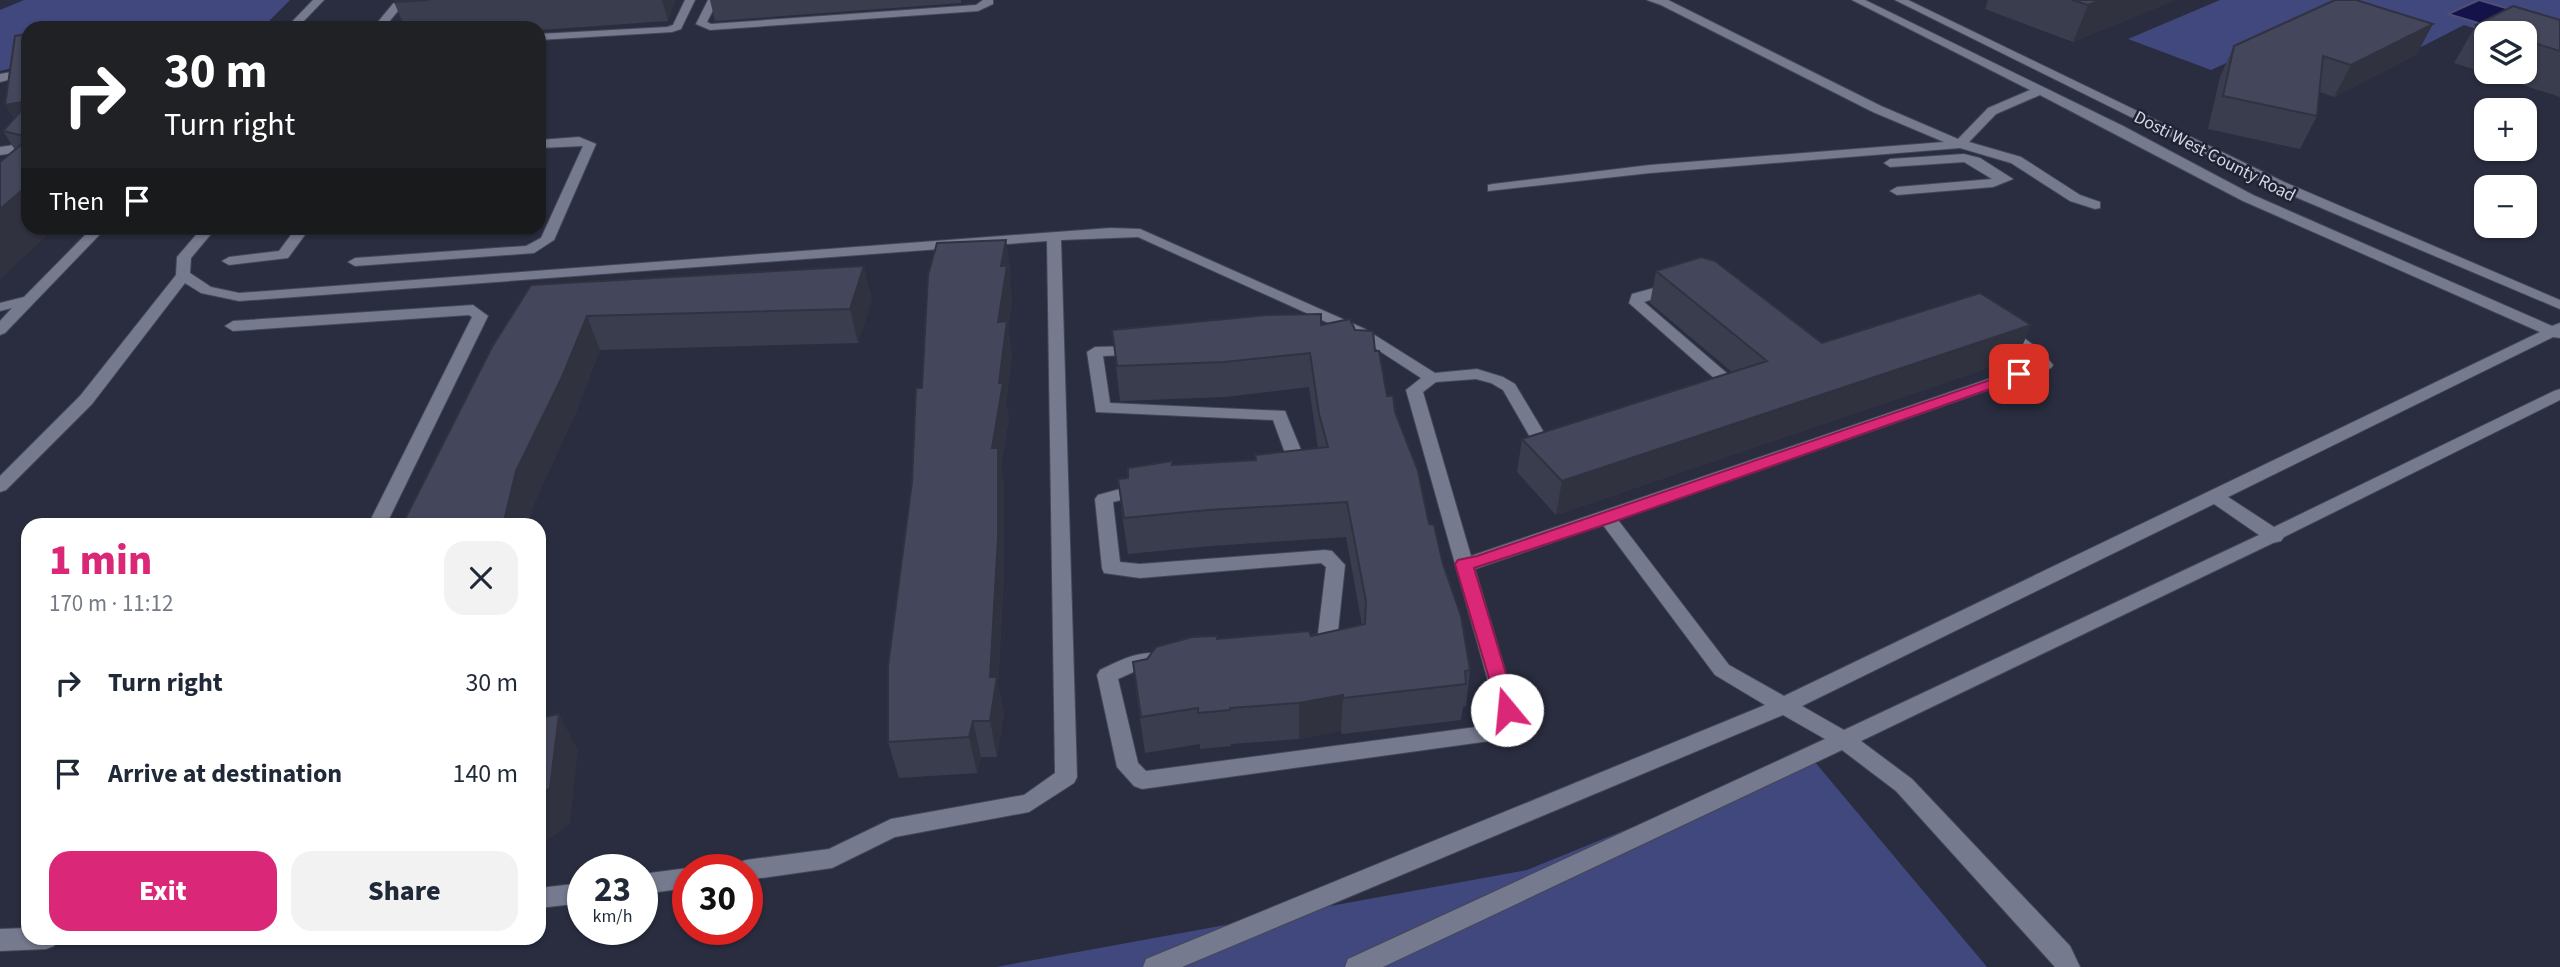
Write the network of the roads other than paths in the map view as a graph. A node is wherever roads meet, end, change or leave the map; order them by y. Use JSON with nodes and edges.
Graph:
{"nodes":[{"id":1,"x":319,"y":0,"type":"edge"},
{"id":2,"x":402,"y":0,"type":"edge"},
{"id":3,"x":690,"y":0,"type":"edge"},
{"id":4,"x":713,"y":0,"type":"edge"},
{"id":5,"x":988,"y":0,"type":"edge"},
{"id":6,"x":1652,"y":0,"type":"edge"},
{"id":7,"x":1857,"y":0,"type":"edge"},
{"id":8,"x":1900,"y":0,"type":"edge"},
{"id":9,"x":298,"y":21,"type":"edge"},
{"id":10,"x":385,"y":21,"type":"edge"},
{"id":11,"x":546,"y":37,"type":"edge"},
{"id":12,"x":21,"y":74,"type":"edge"},
{"id":13,"x":0,"y":78,"type":"edge"},
{"id":14,"x":2040,"y":90,"type":"junction"},
{"id":15,"x":2146,"y":118,"type":"junction"},
{"id":16,"x":2119,"y":128,"type":"junction"},
{"id":17,"x":546,"y":143,"type":"edge"},
{"id":18,"x":1959,"y":144,"type":"junction"},
{"id":19,"x":21,"y":148,"type":"edge"},
{"id":20,"x":0,"y":152,"type":"edge"},
{"id":21,"x":1869,"y":164,"type":"dead end"},
{"id":22,"x":2030,"y":172,"type":"junction"},
{"id":23,"x":2002,"y":180,"type":"junction"},
{"id":24,"x":1493,"y":188,"type":"dead end"},
{"id":25,"x":1897,"y":191,"type":"dead end"},
{"id":26,"x":2095,"y":205,"type":"dead end"},
{"id":27,"x":92,"y":235,"type":"edge"},
{"id":28,"x":203,"y":235,"type":"edge"},
{"id":29,"x":298,"y":235,"type":"edge"},
{"id":30,"x":1054,"y":237,"type":"junction"},
{"id":31,"x":444,"y":256,"type":"junction"},
{"id":32,"x":229,"y":261,"type":"dead end"},
{"id":33,"x":355,"y":262,"type":"dead end"},
{"id":34,"x":183,"y":275,"type":"junction"},
{"id":35,"x":560,"y":275,"type":"junction"},
{"id":36,"x":425,"y":284,"type":"junction"},
{"id":37,"x":548,"y":296,"type":"edge"},
{"id":38,"x":29,"y":300,"type":"junction"},
{"id":39,"x":2560,"y":304,"type":"edge"},
{"id":40,"x":0,"y":307,"type":"edge"},
{"id":41,"x":406,"y":313,"type":"junction"},
{"id":42,"x":233,"y":326,"type":"dead end"},
{"id":43,"x":0,"y":330,"type":"edge"},
{"id":44,"x":2558,"y":331,"type":"edge"},
{"id":45,"x":1360,"y":332,"type":"junction"},
{"id":46,"x":1318,"y":335,"type":"edge"},
{"id":47,"x":1153,"y":349,"type":"edge"},
{"id":48,"x":1432,"y":378,"type":"junction"},
{"id":49,"x":2560,"y":394,"type":"edge"},
{"id":50,"x":1288,"y":477,"type":"edge"},
{"id":51,"x":0,"y":486,"type":"edge"},
{"id":52,"x":1166,"y":487,"type":"edge"},
{"id":53,"x":2216,"y":496,"type":"junction"},
{"id":54,"x":380,"y":518,"type":"edge"},
{"id":55,"x":1607,"y":518,"type":"junction"},
{"id":56,"x":2275,"y":537,"type":"junction"},
{"id":57,"x":1464,"y":564,"type":"junction"},
{"id":58,"x":1300,"y":643,"type":"edge"},
{"id":59,"x":1178,"y":657,"type":"edge"},
{"id":60,"x":1783,"y":706,"type":"junction"},
{"id":61,"x":1845,"y":741,"type":"junction"},
{"id":62,"x":763,"y":868,"type":"edge"},
{"id":63,"x":567,"y":895,"type":"edge"},
{"id":64,"x":546,"y":897,"type":"edge"},
{"id":65,"x":21,"y":939,"type":"edge"},
{"id":66,"x":0,"y":940,"type":"edge"},
{"id":67,"x":1155,"y":967,"type":"edge"},
{"id":68,"x":1357,"y":967,"type":"edge"},
{"id":69,"x":2068,"y":967,"type":"edge"}],
"edges":[{"from":1,"to":9,"type":"street"},
{"from":2,"to":10,"type":"street"},
{"from":3,"to":11,"type":"street"},
{"from":4,"to":5,"type":"street"},
{"from":6,"to":18,"type":"street"},
{"from":7,"to":14,"type":"street","name":"Dosti West County Road"},
{"from":8,"to":15,"type":"street","name":"Dosti West County Road"},
{"from":12,"to":13,"type":"street"},
{"from":14,"to":16,"type":"street","name":"Dosti West County Road"},
{"from":14,"to":18,"type":"street"},
{"from":15,"to":16,"type":"street"},
{"from":15,"to":39,"type":"street","name":"Dosti West County Road"},
{"from":16,"to":44,"type":"street","name":"Dosti West County Road"},
{"from":17,"to":31,"type":"street"},
{"from":18,"to":22,"type":"street"},
{"from":18,"to":24,"type":"street"},
{"from":19,"to":20,"type":"street"},
{"from":21,"to":23,"type":"street"},
{"from":22,"to":23,"type":"street"},
{"from":22,"to":26,"type":"street"},
{"from":23,"to":25,"type":"street"},
{"from":27,"to":38,"type":"street"},
{"from":28,"to":34,"type":"street"},
{"from":29,"to":32,"type":"street"},
{"from":30,"to":35,"type":"street"},
{"from":30,"to":45,"type":"street"},
{"from":30,"to":62,"type":"street"},
{"from":31,"to":33,"type":"street"},
{"from":31,"to":36,"type":"street"},
{"from":34,"to":36,"type":"street"},
{"from":34,"to":51,"type":"street"},
{"from":35,"to":36,"type":"street"},
{"from":35,"to":37,"type":"street"},
{"from":36,"to":41,"type":"street"},
{"from":38,"to":40,"type":"street"},
{"from":38,"to":43,"type":"street"},
{"from":41,"to":42,"type":"street"},
{"from":41,"to":54,"type":"street"},
{"from":44,"to":53,"type":"street"},
{"from":45,"to":46,"type":"street"},
{"from":45,"to":48,"type":"street"},
{"from":47,"to":50,"type":"street"},
{"from":48,"to":55,"type":"street"},
{"from":48,"to":57,"type":"street"},
{"from":49,"to":56,"type":"street"},
{"from":52,"to":58,"type":"street"},
{"from":53,"to":56,"type":"street"},
{"from":53,"to":60,"type":"street"},
{"from":55,"to":57,"type":"street"},
{"from":55,"to":60,"type":"street"},
{"from":56,"to":61,"type":"street"},
{"from":57,"to":59,"type":"street"},
{"from":60,"to":61,"type":"street"},
{"from":60,"to":67,"type":"street"},
{"from":61,"to":68,"type":"street"},
{"from":61,"to":69,"type":"street"},
{"from":63,"to":64,"type":"street"},
{"from":65,"to":66,"type":"street"}]}
